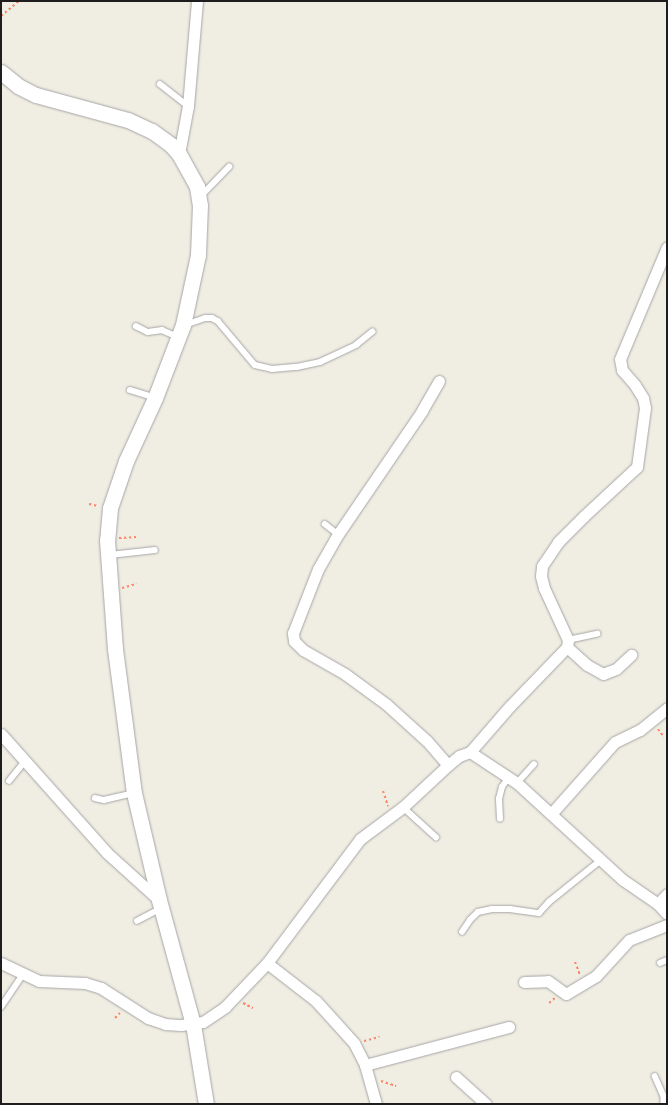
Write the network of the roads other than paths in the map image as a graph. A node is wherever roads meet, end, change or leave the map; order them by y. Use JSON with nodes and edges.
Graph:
{"nodes":[{"id":1,"x":197,"y":1,"type":"edge"},
{"id":2,"x":1,"y":72,"type":"edge"},
{"id":3,"x":160,"y":84,"type":"dead end"},
{"id":4,"x":188,"y":106,"type":"junction"},
{"id":5,"x":180,"y":154,"type":"junction"},
{"id":6,"x":229,"y":167,"type":"dead end"},
{"id":7,"x":199,"y":198,"type":"junction"},
{"id":8,"x":667,"y":247,"type":"edge"},
{"id":9,"x":136,"y":326,"type":"dead end"},
{"id":10,"x":182,"y":331,"type":"junction"},
{"id":11,"x":372,"y":332,"type":"dead end"},
{"id":12,"x":439,"y":381,"type":"dead end"},
{"id":13,"x":130,"y":390,"type":"dead end"},
{"id":14,"x":155,"y":398,"type":"junction"},
{"id":15,"x":325,"y":524,"type":"dead end"},
{"id":16,"x":338,"y":534,"type":"junction"},
{"id":17,"x":155,"y":550,"type":"dead end"},
{"id":18,"x":108,"y":555,"type":"junction"},
{"id":19,"x":596,"y":634,"type":"dead end"},
{"id":20,"x":568,"y":643,"type":"junction"},
{"id":21,"x":631,"y":655,"type":"dead end"},
{"id":22,"x":667,"y":708,"type":"edge"},
{"id":23,"x":1,"y":734,"type":"edge"},
{"id":24,"x":470,"y":752,"type":"junction"},
{"id":25,"x":25,"y":761,"type":"junction"},
{"id":26,"x":534,"y":764,"type":"dead end"},
{"id":27,"x":448,"y":765,"type":"junction"},
{"id":28,"x":513,"y":780,"type":"junction"},
{"id":29,"x":9,"y":781,"type":"dead end"},
{"id":30,"x":134,"y":793,"type":"junction"},
{"id":31,"x":95,"y":798,"type":"dead end"},
{"id":32,"x":403,"y":807,"type":"junction"},
{"id":33,"x":551,"y":814,"type":"junction"},
{"id":34,"x":500,"y":819,"type":"dead end"},
{"id":35,"x":436,"y":837,"type":"dead end"},
{"id":36,"x":601,"y":860,"type":"junction"},
{"id":37,"x":667,"y":894,"type":"edge"},
{"id":38,"x":160,"y":904,"type":"junction"},
{"id":39,"x":658,"y":904,"type":"junction"},
{"id":40,"x":667,"y":914,"type":"edge"},
{"id":41,"x":137,"y":921,"type":"dead end"},
{"id":42,"x":667,"y":925,"type":"edge"},
{"id":43,"x":462,"y":932,"type":"dead end"},
{"id":44,"x":667,"y":960,"type":"edge"},
{"id":45,"x":1,"y":963,"type":"edge"},
{"id":46,"x":267,"y":963,"type":"junction"},
{"id":47,"x":660,"y":963,"type":"dead end"},
{"id":48,"x":23,"y":974,"type":"junction"},
{"id":49,"x":524,"y":982,"type":"dead end"},
{"id":50,"x":1,"y":1008,"type":"edge"},
{"id":51,"x":193,"y":1024,"type":"junction"},
{"id":52,"x":509,"y":1027,"type":"dead end"},
{"id":53,"x":365,"y":1065,"type":"junction"},
{"id":54,"x":655,"y":1076,"type":"dead end"},
{"id":55,"x":456,"y":1077,"type":"dead end"},
{"id":56,"x":206,"y":1104,"type":"edge"},
{"id":57,"x":376,"y":1104,"type":"edge"},
{"id":58,"x":486,"y":1104,"type":"edge"},
{"id":59,"x":664,"y":1104,"type":"edge"}],
"edges":[{"from":1,"to":4,"type":"street"},
{"from":2,"to":5,"type":"street"},
{"from":3,"to":4,"type":"lane"},
{"from":4,"to":5,"type":"street"},
{"from":5,"to":7,"type":"street"},
{"from":6,"to":7,"type":"lane"},
{"from":7,"to":10,"type":"street"},
{"from":8,"to":20,"type":"street"},
{"from":9,"to":10,"type":"lane"},
{"from":10,"to":11,"type":"lane"},
{"from":10,"to":14,"type":"street"},
{"from":12,"to":16,"type":"street"},
{"from":13,"to":14,"type":"lane"},
{"from":14,"to":18,"type":"street"},
{"from":15,"to":16,"type":"lane"},
{"from":16,"to":27,"type":"street"},
{"from":17,"to":18,"type":"lane"},
{"from":18,"to":30,"type":"street"},
{"from":19,"to":20,"type":"lane"},
{"from":20,"to":21,"type":"street"},
{"from":20,"to":24,"type":"street"},
{"from":22,"to":33,"type":"street"},
{"from":23,"to":25,"type":"street"},
{"from":24,"to":27,"type":"street"},
{"from":24,"to":28,"type":"street"},
{"from":25,"to":29,"type":"lane"},
{"from":25,"to":38,"type":"street"},
{"from":26,"to":28,"type":"lane"},
{"from":27,"to":32,"type":"street"},
{"from":28,"to":33,"type":"street"},
{"from":28,"to":34,"type":"lane"},
{"from":30,"to":31,"type":"lane"},
{"from":30,"to":38,"type":"street"},
{"from":32,"to":35,"type":"lane"},
{"from":32,"to":46,"type":"street"},
{"from":33,"to":36,"type":"street"},
{"from":36,"to":39,"type":"street"},
{"from":36,"to":43,"type":"lane"},
{"from":37,"to":39,"type":"street"},
{"from":38,"to":41,"type":"lane"},
{"from":38,"to":51,"type":"street"},
{"from":39,"to":40,"type":"street"},
{"from":42,"to":49,"type":"street"},
{"from":44,"to":47,"type":"lane"},
{"from":45,"to":48,"type":"street"},
{"from":46,"to":51,"type":"street"},
{"from":46,"to":53,"type":"street"},
{"from":48,"to":50,"type":"lane"},
{"from":48,"to":51,"type":"street"},
{"from":51,"to":56,"type":"street"},
{"from":52,"to":53,"type":"street"},
{"from":53,"to":57,"type":"street"},
{"from":54,"to":59,"type":"lane"},
{"from":55,"to":58,"type":"street"}]}
